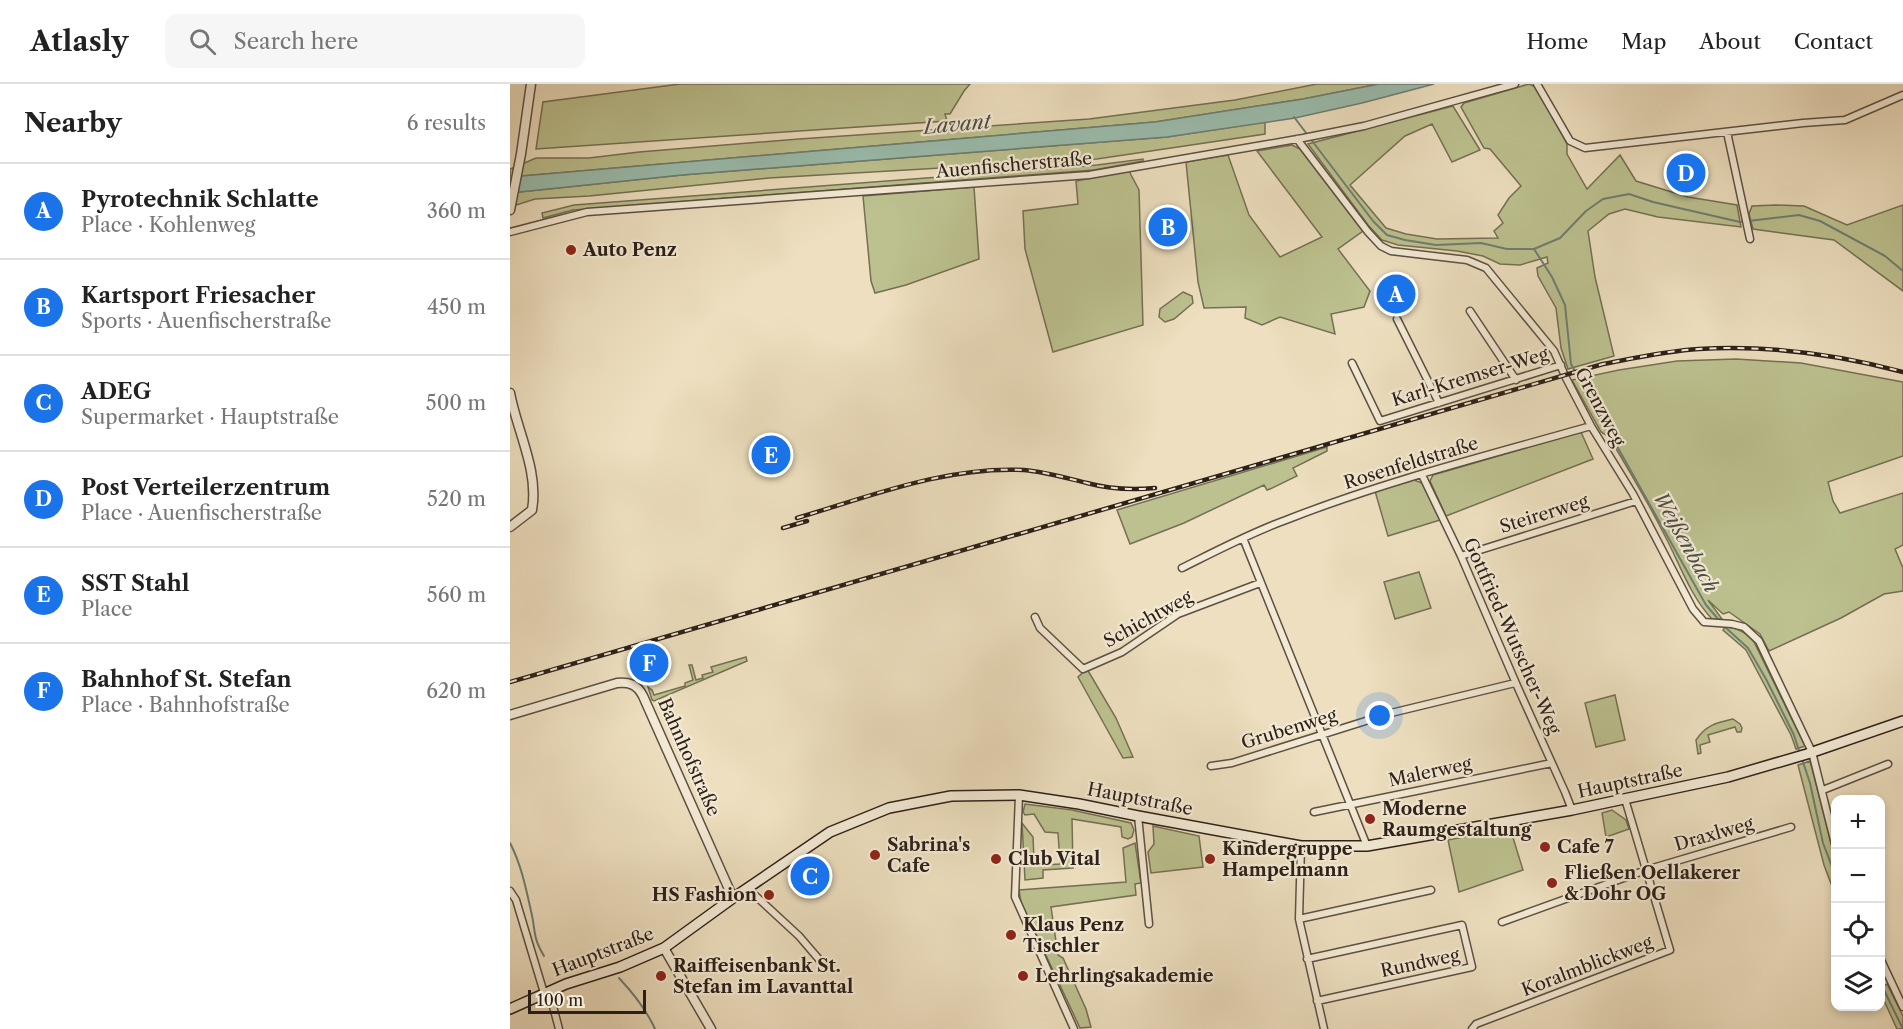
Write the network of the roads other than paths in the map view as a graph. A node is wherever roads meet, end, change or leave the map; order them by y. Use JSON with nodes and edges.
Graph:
{"nodes":[{"id":1,"x":531,"y":84,"type":"edge"},
{"id":2,"x":1515,"y":84,"type":"edge"},
{"id":3,"x":1537,"y":84,"type":"edge"},
{"id":4,"x":1903,"y":95,"type":"edge"},
{"id":5,"x":1727,"y":132,"type":"junction"},
{"id":6,"x":1300,"y":139,"type":"junction"},
{"id":7,"x":510,"y":210,"type":"edge"},
{"id":8,"x":510,"y":232,"type":"edge"},
{"id":9,"x":1750,"y":239,"type":"dead end"},
{"id":10,"x":1470,"y":311,"type":"dead end"},
{"id":11,"x":1397,"y":319,"type":"dead end"},
{"id":12,"x":1352,"y":363,"type":"dead end"},
{"id":13,"x":1561,"y":365,"type":"junction"},
{"id":14,"x":1516,"y":380,"type":"junction"},
{"id":15,"x":510,"y":393,"type":"edge"},
{"id":16,"x":1439,"y":403,"type":"junction"},
{"id":17,"x":511,"y":406,"type":"edge"},
{"id":18,"x":1591,"y":426,"type":"junction"},
{"id":19,"x":1422,"y":475,"type":"junction"},
{"id":20,"x":1636,"y":501,"type":"junction"},
{"id":21,"x":510,"y":527,"type":"edge"},
{"id":22,"x":1243,"y":538,"type":"junction"},
{"id":23,"x":1461,"y":556,"type":"junction"},
{"id":24,"x":1182,"y":568,"type":"dead end"},
{"id":25,"x":1260,"y":583,"type":"junction"},
{"id":26,"x":1035,"y":617,"type":"dead end"},
{"id":27,"x":1515,"y":683,"type":"junction"},
{"id":28,"x":510,"y":715,"type":"edge"},
{"id":29,"x":1903,"y":721,"type":"edge"},
{"id":30,"x":1322,"y":735,"type":"junction"},
{"id":31,"x":1810,"y":753,"type":"junction"},
{"id":32,"x":1552,"y":763,"type":"junction"},
{"id":33,"x":1888,"y":764,"type":"dead end"},
{"id":34,"x":1211,"y":766,"type":"dead end"},
{"id":35,"x":1822,"y":790,"type":"junction"},
{"id":36,"x":1019,"y":795,"type":"junction"},
{"id":37,"x":1625,"y":799,"type":"junction"},
{"id":38,"x":1350,"y":805,"type":"junction"},
{"id":39,"x":1572,"y":810,"type":"junction"},
{"id":40,"x":1314,"y":812,"type":"dead end"},
{"id":41,"x":1137,"y":816,"type":"junction"},
{"id":42,"x":1791,"y":827,"type":"dead end"},
{"id":43,"x":1831,"y":828,"type":"edge"},
{"id":44,"x":1301,"y":846,"type":"junction"},
{"id":45,"x":1367,"y":846,"type":"junction"},
{"id":46,"x":1646,"y":870,"type":"junction"},
{"id":47,"x":747,"y":888,"type":"junction"},
{"id":48,"x":1431,"y":890,"type":"dead end"},
{"id":49,"x":510,"y":891,"type":"edge"},
{"id":50,"x":733,"y":898,"type":"junction"},
{"id":51,"x":1299,"y":919,"type":"junction"},
{"id":52,"x":1502,"y":922,"type":"dead end"},
{"id":53,"x":1149,"y":924,"type":"dead end"},
{"id":54,"x":664,"y":948,"type":"junction"},
{"id":55,"x":1307,"y":959,"type":"junction"},
{"id":56,"x":824,"y":964,"type":"dead end"},
{"id":57,"x":1885,"y":967,"type":"edge"},
{"id":58,"x":546,"y":992,"type":"junction"},
{"id":59,"x":1317,"y":1001,"type":"junction"},
{"id":60,"x":1903,"y":1007,"type":"edge"},
{"id":61,"x":510,"y":1009,"type":"edge"},
{"id":62,"x":559,"y":1029,"type":"edge"},
{"id":63,"x":711,"y":1029,"type":"edge"},
{"id":64,"x":1074,"y":1029,"type":"edge"},
{"id":65,"x":1324,"y":1029,"type":"edge"},
{"id":66,"x":1472,"y":1029,"type":"edge"}],
"edges":[{"from":1,"to":7,"type":"street"},
{"from":2,"to":6,"type":"street","name":"Auenfischerstraße"},
{"from":3,"to":5,"type":"street"},
{"from":4,"to":5,"type":"street"},
{"from":5,"to":9,"type":"street"},
{"from":6,"to":8,"type":"street","name":"Auenfischerstraße"},
{"from":6,"to":13,"type":"street","name":"Grenzweg"},
{"from":10,"to":14,"type":"street"},
{"from":11,"to":16,"type":"street"},
{"from":12,"to":16,"type":"street","name":"Karl-Kremser-Weg"},
{"from":13,"to":14,"type":"street","name":"Karl-Kremser-Weg"},
{"from":13,"to":18,"type":"street","name":"Grenzweg"},
{"from":14,"to":16,"type":"street","name":"Karl-Kremser-Weg"},
{"from":15,"to":17,"type":"street"},
{"from":17,"to":21,"type":"street"},
{"from":18,"to":19,"type":"street","name":"Rosenfeldstraße"},
{"from":18,"to":20,"type":"street","name":"Grenzweg"},
{"from":19,"to":22,"type":"street","name":"Rosenfeldstraße"},
{"from":19,"to":23,"type":"street","name":"Gottfried-Wutscher-Weg"},
{"from":20,"to":23,"type":"street","name":"Steirerweg"},
{"from":20,"to":31,"type":"street","name":"Grenzweg"},
{"from":22,"to":24,"type":"street","name":"Rosenfeldstraße"},
{"from":22,"to":25,"type":"street"},
{"from":23,"to":27,"type":"street","name":"Gottfried-Wutscher-Weg"},
{"from":25,"to":26,"type":"street","name":"Schichtweg"},
{"from":25,"to":30,"type":"street"},
{"from":27,"to":30,"type":"street","name":"Grubenweg"},
{"from":27,"to":32,"type":"street","name":"Gottfried-Wutscher-Weg"},
{"from":28,"to":50,"type":"street","name":"Bahnhofstraße"},
{"from":29,"to":31,"type":"main road","name":"Hauptstraße"},
{"from":30,"to":34,"type":"street","name":"Grubenweg"},
{"from":30,"to":38,"type":"street"},
{"from":31,"to":35,"type":"street","name":"Grenzweg"},
{"from":31,"to":37,"type":"main road","name":"Hauptstraße"},
{"from":32,"to":38,"type":"street","name":"Malerweg"},
{"from":32,"to":39,"type":"street","name":"Gottfried-Wutscher-Weg"},
{"from":33,"to":35,"type":"street"},
{"from":35,"to":43,"type":"street","name":"Grenzweg"},
{"from":36,"to":41,"type":"main road","name":"Hauptstraße"},
{"from":36,"to":47,"type":"main road","name":"Hauptstraße"},
{"from":36,"to":64,"type":"street"},
{"from":37,"to":39,"type":"main road","name":"Hauptstraße"},
{"from":37,"to":46,"type":"street","name":"Koralmblickweg"},
{"from":38,"to":40,"type":"street","name":"Malerweg"},
{"from":38,"to":45,"type":"street"},
{"from":39,"to":45,"type":"main road","name":"Hauptstraße"},
{"from":41,"to":44,"type":"main road","name":"Hauptstraße"},
{"from":41,"to":53,"type":"street"},
{"from":42,"to":46,"type":"street","name":"Draxlweg"},
{"from":44,"to":45,"type":"main road","name":"Hauptstraße"},
{"from":44,"to":51,"type":"street"},
{"from":46,"to":52,"type":"street"},
{"from":46,"to":66,"type":"street","name":"Koralmblickweg"},
{"from":47,"to":50,"type":"main road","name":"Hauptstraße"},
{"from":47,"to":56,"type":"street"},
{"from":48,"to":51,"type":"street"},
{"from":49,"to":58,"type":"street"},
{"from":50,"to":54,"type":"main road","name":"Hauptstraße"},
{"from":51,"to":55,"type":"street"},
{"from":54,"to":58,"type":"main road","name":"Hauptstraße"},
{"from":54,"to":63,"type":"street"},
{"from":55,"to":59,"type":"street"},
{"from":55,"to":59,"type":"street","name":"Rundweg"},
{"from":57,"to":60,"type":"street"},
{"from":58,"to":61,"type":"main road","name":"Hauptstraße"},
{"from":58,"to":62,"type":"street"},
{"from":59,"to":65,"type":"street"}]}
